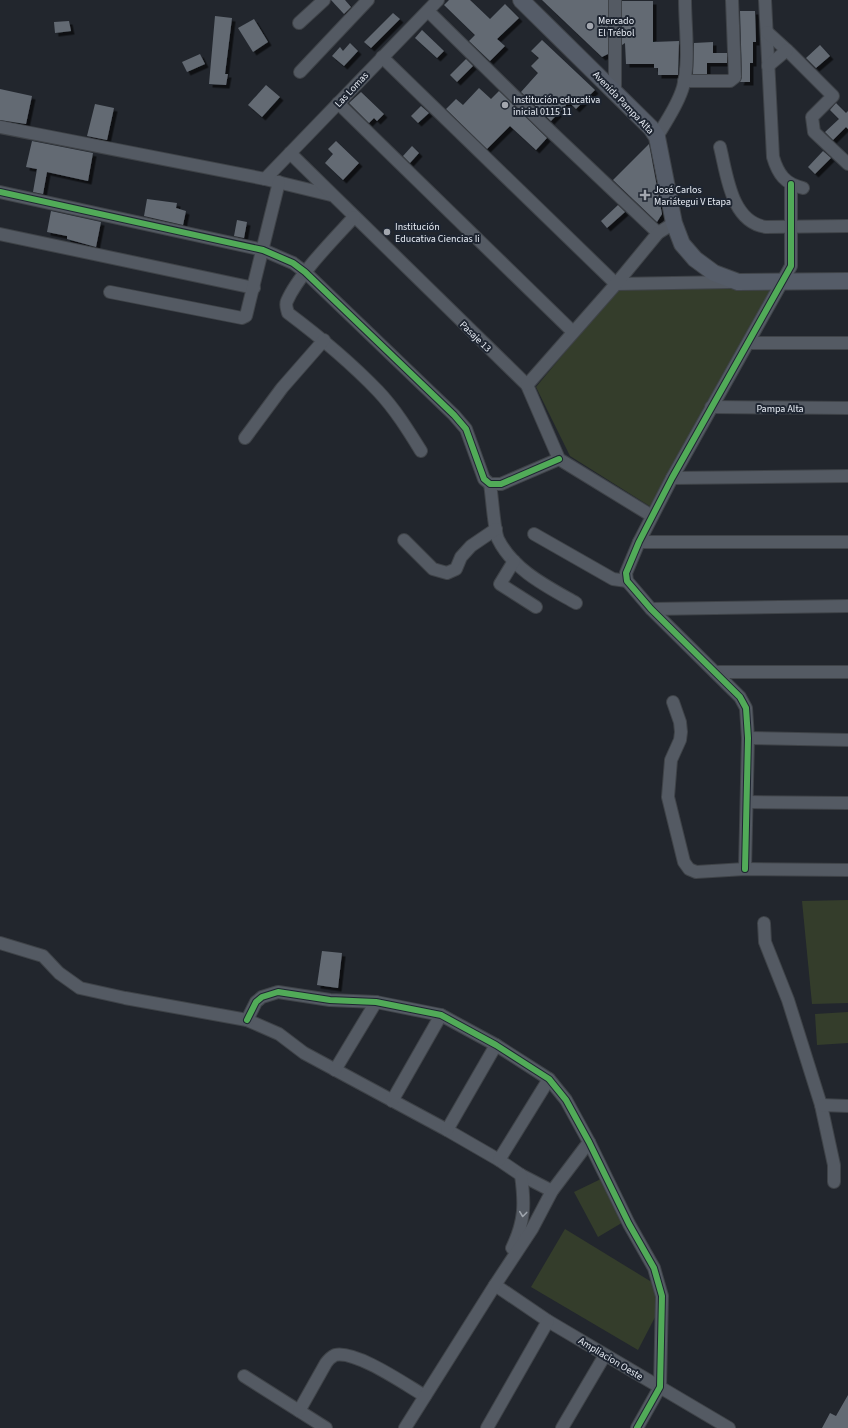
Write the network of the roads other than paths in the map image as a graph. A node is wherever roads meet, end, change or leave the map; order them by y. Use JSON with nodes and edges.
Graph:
{"nodes":[{"id":1,"x":324,"y":0,"type":"edge"},
{"id":2,"x":368,"y":0,"type":"edge"},
{"id":3,"x":438,"y":0,"type":"edge"},
{"id":4,"x":521,"y":0,"type":"edge"},
{"id":5,"x":615,"y":0,"type":"edge"},
{"id":6,"x":684,"y":0,"type":"edge"},
{"id":7,"x":732,"y":0,"type":"edge"},
{"id":8,"x":765,"y":0,"type":"edge"},
{"id":9,"x":428,"y":11,"type":"junction"},
{"id":10,"x":299,"y":23,"type":"dead end"},
{"id":11,"x":767,"y":32,"type":"junction"},
{"id":12,"x":788,"y":50,"type":"junction"},
{"id":13,"x":382,"y":57,"type":"junction"},
{"id":14,"x":768,"y":66,"type":"junction"},
{"id":15,"x":300,"y":72,"type":"dead end"},
{"id":16,"x":684,"y":81,"type":"junction"},
{"id":17,"x":615,"y":91,"type":"junction"},
{"id":18,"x":338,"y":104,"type":"junction"},
{"id":19,"x":0,"y":128,"type":"edge"},
{"id":20,"x":657,"y":137,"type":"junction"},
{"id":21,"x":720,"y":147,"type":"dead end"},
{"id":22,"x":290,"y":153,"type":"junction"},
{"id":23,"x":848,"y":164,"type":"edge"},
{"id":24,"x":265,"y":179,"type":"junction"},
{"id":25,"x":279,"y":182,"type":"junction"},
{"id":26,"x":0,"y":192,"type":"edge"},
{"id":27,"x":332,"y":195,"type":"junction"},
{"id":28,"x":354,"y":217,"type":"junction"},
{"id":29,"x":674,"y":223,"type":"junction"},
{"id":30,"x":848,"y":226,"type":"edge"},
{"id":31,"x":791,"y":227,"type":"junction"},
{"id":32,"x":658,"y":233,"type":"junction"},
{"id":33,"x":0,"y":234,"type":"edge"},
{"id":34,"x":263,"y":250,"type":"junction"},
{"id":35,"x":305,"y":272,"type":"junction"},
{"id":36,"x":848,"y":281,"type":"edge"},
{"id":37,"x":738,"y":282,"type":"junction"},
{"id":38,"x":784,"y":283,"type":"junction"},
{"id":39,"x":616,"y":284,"type":"junction"},
{"id":40,"x":254,"y":288,"type":"junction"},
{"id":41,"x":110,"y":292,"type":"dead end"},
{"id":42,"x":573,"y":332,"type":"junction"},
{"id":43,"x":324,"y":340,"type":"junction"},
{"id":44,"x":749,"y":343,"type":"junction"},
{"id":45,"x":848,"y":343,"type":"edge"},
{"id":46,"x":527,"y":385,"type":"junction"},
{"id":47,"x":711,"y":407,"type":"junction"},
{"id":48,"x":848,"y":408,"type":"edge"},
{"id":49,"x":245,"y":438,"type":"dead end"},
{"id":50,"x":421,"y":451,"type":"dead end"},
{"id":51,"x":559,"y":459,"type":"junction"},
{"id":52,"x":848,"y":476,"type":"edge"},
{"id":53,"x":672,"y":478,"type":"junction"},
{"id":54,"x":490,"y":484,"type":"junction"},
{"id":55,"x":652,"y":516,"type":"junction"},
{"id":56,"x":496,"y":529,"type":"junction"},
{"id":57,"x":534,"y":534,"type":"dead end"},
{"id":58,"x":404,"y":540,"type":"dead end"},
{"id":59,"x":639,"y":542,"type":"junction"},
{"id":60,"x":848,"y":542,"type":"edge"},
{"id":61,"x":514,"y":561,"type":"junction"},
{"id":62,"x":627,"y":581,"type":"junction"},
{"id":63,"x":576,"y":603,"type":"dead end"},
{"id":64,"x":848,"y":606,"type":"edge"},
{"id":65,"x":536,"y":607,"type":"dead end"},
{"id":66,"x":652,"y":609,"type":"junction"},
{"id":67,"x":715,"y":672,"type":"junction"},
{"id":68,"x":848,"y":672,"type":"edge"},
{"id":69,"x":673,"y":702,"type":"dead end"},
{"id":70,"x":748,"y":738,"type":"junction"},
{"id":71,"x":848,"y":740,"type":"edge"},
{"id":72,"x":748,"y":802,"type":"junction"},
{"id":73,"x":848,"y":803,"type":"edge"},
{"id":74,"x":745,"y":869,"type":"junction"},
{"id":75,"x":848,"y":870,"type":"edge"},
{"id":76,"x":764,"y":923,"type":"dead end"},
{"id":77,"x":0,"y":943,"type":"edge"},
{"id":78,"x":376,"y":1002,"type":"junction"},
{"id":79,"x":441,"y":1015,"type":"junction"},
{"id":80,"x":247,"y":1020,"type":"junction"},
{"id":81,"x":496,"y":1045,"type":"junction"},
{"id":82,"x":335,"y":1070,"type":"junction"},
{"id":83,"x":549,"y":1079,"type":"junction"},
{"id":84,"x":392,"y":1101,"type":"junction"},
{"id":85,"x":821,"y":1105,"type":"junction"},
{"id":86,"x":848,"y":1106,"type":"edge"},
{"id":87,"x":447,"y":1130,"type":"junction"},
{"id":88,"x":589,"y":1142,"type":"junction"},
{"id":89,"x":499,"y":1160,"type":"junction"},
{"id":90,"x":521,"y":1175,"type":"junction"},
{"id":91,"x":834,"y":1182,"type":"dead end"},
{"id":92,"x":552,"y":1191,"type":"junction"},
{"id":93,"x":495,"y":1285,"type":"junction"},
{"id":94,"x":548,"y":1321,"type":"junction"},
{"id":95,"x":605,"y":1355,"type":"junction"},
{"id":96,"x":244,"y":1376,"type":"dead end"},
{"id":97,"x":660,"y":1387,"type":"junction"},
{"id":98,"x":425,"y":1396,"type":"junction"},
{"id":99,"x":299,"y":1411,"type":"junction"},
{"id":100,"x":716,"y":1425,"type":"edge"},
{"id":101,"x":326,"y":1428,"type":"edge"},
{"id":102,"x":405,"y":1428,"type":"edge"},
{"id":103,"x":487,"y":1428,"type":"edge"},
{"id":104,"x":562,"y":1428,"type":"edge"},
{"id":105,"x":637,"y":1428,"type":"edge"},
{"id":106,"x":729,"y":1428,"type":"edge"}],
"edges":[{"from":1,"to":10,"type":"street"},
{"from":2,"to":15,"type":"street"},
{"from":3,"to":9,"type":"street","name":"Las Lomas"},
{"from":4,"to":17,"type":"street","name":"Avenida Pampa Alta"},
{"from":5,"to":17,"type":"street"},
{"from":6,"to":16,"type":"street"},
{"from":7,"to":16,"type":"street"},
{"from":8,"to":11,"type":"street"},
{"from":9,"to":13,"type":"street","name":"Las Lomas"},
{"from":9,"to":32,"type":"street"},
{"from":11,"to":12,"type":"street"},
{"from":11,"to":14,"type":"street"},
{"from":12,"to":14,"type":"street"},
{"from":12,"to":23,"type":"street"},
{"from":13,"to":18,"type":"street","name":"Las Lomas"},
{"from":13,"to":39,"type":"street"},
{"from":14,"to":31,"type":"street"},
{"from":16,"to":20,"type":"street"},
{"from":17,"to":20,"type":"street","name":"Avenida Pampa Alta"},
{"from":18,"to":22,"type":"street","name":"Las Lomas"},
{"from":18,"to":42,"type":"street"},
{"from":19,"to":24,"type":"street"},
{"from":20,"to":29,"type":"street","name":"Avenida Pampa Alta"},
{"from":21,"to":31,"type":"street"},
{"from":22,"to":24,"type":"street","name":"Las Lomas"},
{"from":22,"to":27,"type":"street","name":"Pasaje 13"},
{"from":24,"to":25,"type":"street"},
{"from":25,"to":27,"type":"street"},
{"from":25,"to":34,"type":"street"},
{"from":26,"to":34,"type":"street"},
{"from":27,"to":28,"type":"street","name":"Pasaje 13"},
{"from":28,"to":35,"type":"street"},
{"from":28,"to":46,"type":"street","name":"Pasaje 13"},
{"from":29,"to":32,"type":"street"},
{"from":29,"to":37,"type":"street","name":"Avenida Pampa Alta"},
{"from":30,"to":31,"type":"street"},
{"from":31,"to":38,"type":"street"},
{"from":32,"to":39,"type":"street"},
{"from":33,"to":40,"type":"street"},
{"from":34,"to":35,"type":"street"},
{"from":34,"to":40,"type":"street"},
{"from":35,"to":43,"type":"street"},
{"from":35,"to":54,"type":"street"},
{"from":36,"to":38,"type":"street","name":"Avenida Pampa Alta"},
{"from":37,"to":38,"type":"street","name":"Avenida Pampa Alta"},
{"from":37,"to":39,"type":"street"},
{"from":38,"to":44,"type":"street"},
{"from":39,"to":42,"type":"street"},
{"from":40,"to":41,"type":"street"},
{"from":42,"to":46,"type":"street"},
{"from":43,"to":49,"type":"street"},
{"from":43,"to":50,"type":"street"},
{"from":44,"to":45,"type":"street"},
{"from":44,"to":47,"type":"street"},
{"from":46,"to":51,"type":"street","name":"Pasaje 13"},
{"from":47,"to":48,"type":"street","name":"Pampa Alta"},
{"from":47,"to":53,"type":"street"},
{"from":51,"to":54,"type":"street"},
{"from":51,"to":55,"type":"street"},
{"from":52,"to":53,"type":"street"},
{"from":53,"to":55,"type":"street"},
{"from":54,"to":56,"type":"street"},
{"from":55,"to":59,"type":"street"},
{"from":56,"to":58,"type":"street"},
{"from":56,"to":61,"type":"street"},
{"from":57,"to":62,"type":"street"},
{"from":59,"to":60,"type":"street"},
{"from":59,"to":62,"type":"street"},
{"from":61,"to":63,"type":"street"},
{"from":61,"to":65,"type":"street"},
{"from":62,"to":66,"type":"street"},
{"from":64,"to":66,"type":"street"},
{"from":66,"to":67,"type":"street"},
{"from":67,"to":68,"type":"street"},
{"from":67,"to":70,"type":"street"},
{"from":69,"to":74,"type":"street"},
{"from":70,"to":71,"type":"street"},
{"from":70,"to":72,"type":"street"},
{"from":72,"to":73,"type":"street"},
{"from":72,"to":74,"type":"street"},
{"from":74,"to":75,"type":"street"},
{"from":76,"to":85,"type":"street"},
{"from":77,"to":80,"type":"street"},
{"from":78,"to":79,"type":"street"},
{"from":78,"to":80,"type":"street"},
{"from":78,"to":82,"type":"street"},
{"from":79,"to":81,"type":"street"},
{"from":79,"to":84,"type":"street"},
{"from":80,"to":82,"type":"street"},
{"from":81,"to":83,"type":"street"},
{"from":81,"to":87,"type":"street"},
{"from":82,"to":84,"type":"street"},
{"from":83,"to":88,"type":"street"},
{"from":83,"to":89,"type":"street"},
{"from":84,"to":87,"type":"street"},
{"from":85,"to":86,"type":"street"},
{"from":85,"to":91,"type":"street"},
{"from":87,"to":89,"type":"street"},
{"from":88,"to":92,"type":"street"},
{"from":88,"to":97,"type":"street"},
{"from":89,"to":90,"type":"street"},
{"from":90,"to":92,"type":"street"},
{"from":90,"to":93,"type":"street","one_way":true},
{"from":92,"to":93,"type":"street"},
{"from":93,"to":94,"type":"street","name":"Ampliacion Oeste"},
{"from":93,"to":98,"type":"street"},
{"from":94,"to":95,"type":"street","name":"Ampliacion Oeste"},
{"from":94,"to":103,"type":"street"},
{"from":95,"to":97,"type":"street","name":"Ampliacion Oeste"},
{"from":95,"to":104,"type":"street"},
{"from":96,"to":99,"type":"street"},
{"from":97,"to":100,"type":"street","name":"Ampliacion Oeste"},
{"from":97,"to":105,"type":"street"},
{"from":98,"to":99,"type":"street"},
{"from":98,"to":102,"type":"street"},
{"from":99,"to":101,"type":"street"},
{"from":100,"to":106,"type":"street","name":"Ampliacion Oeste"}]}
